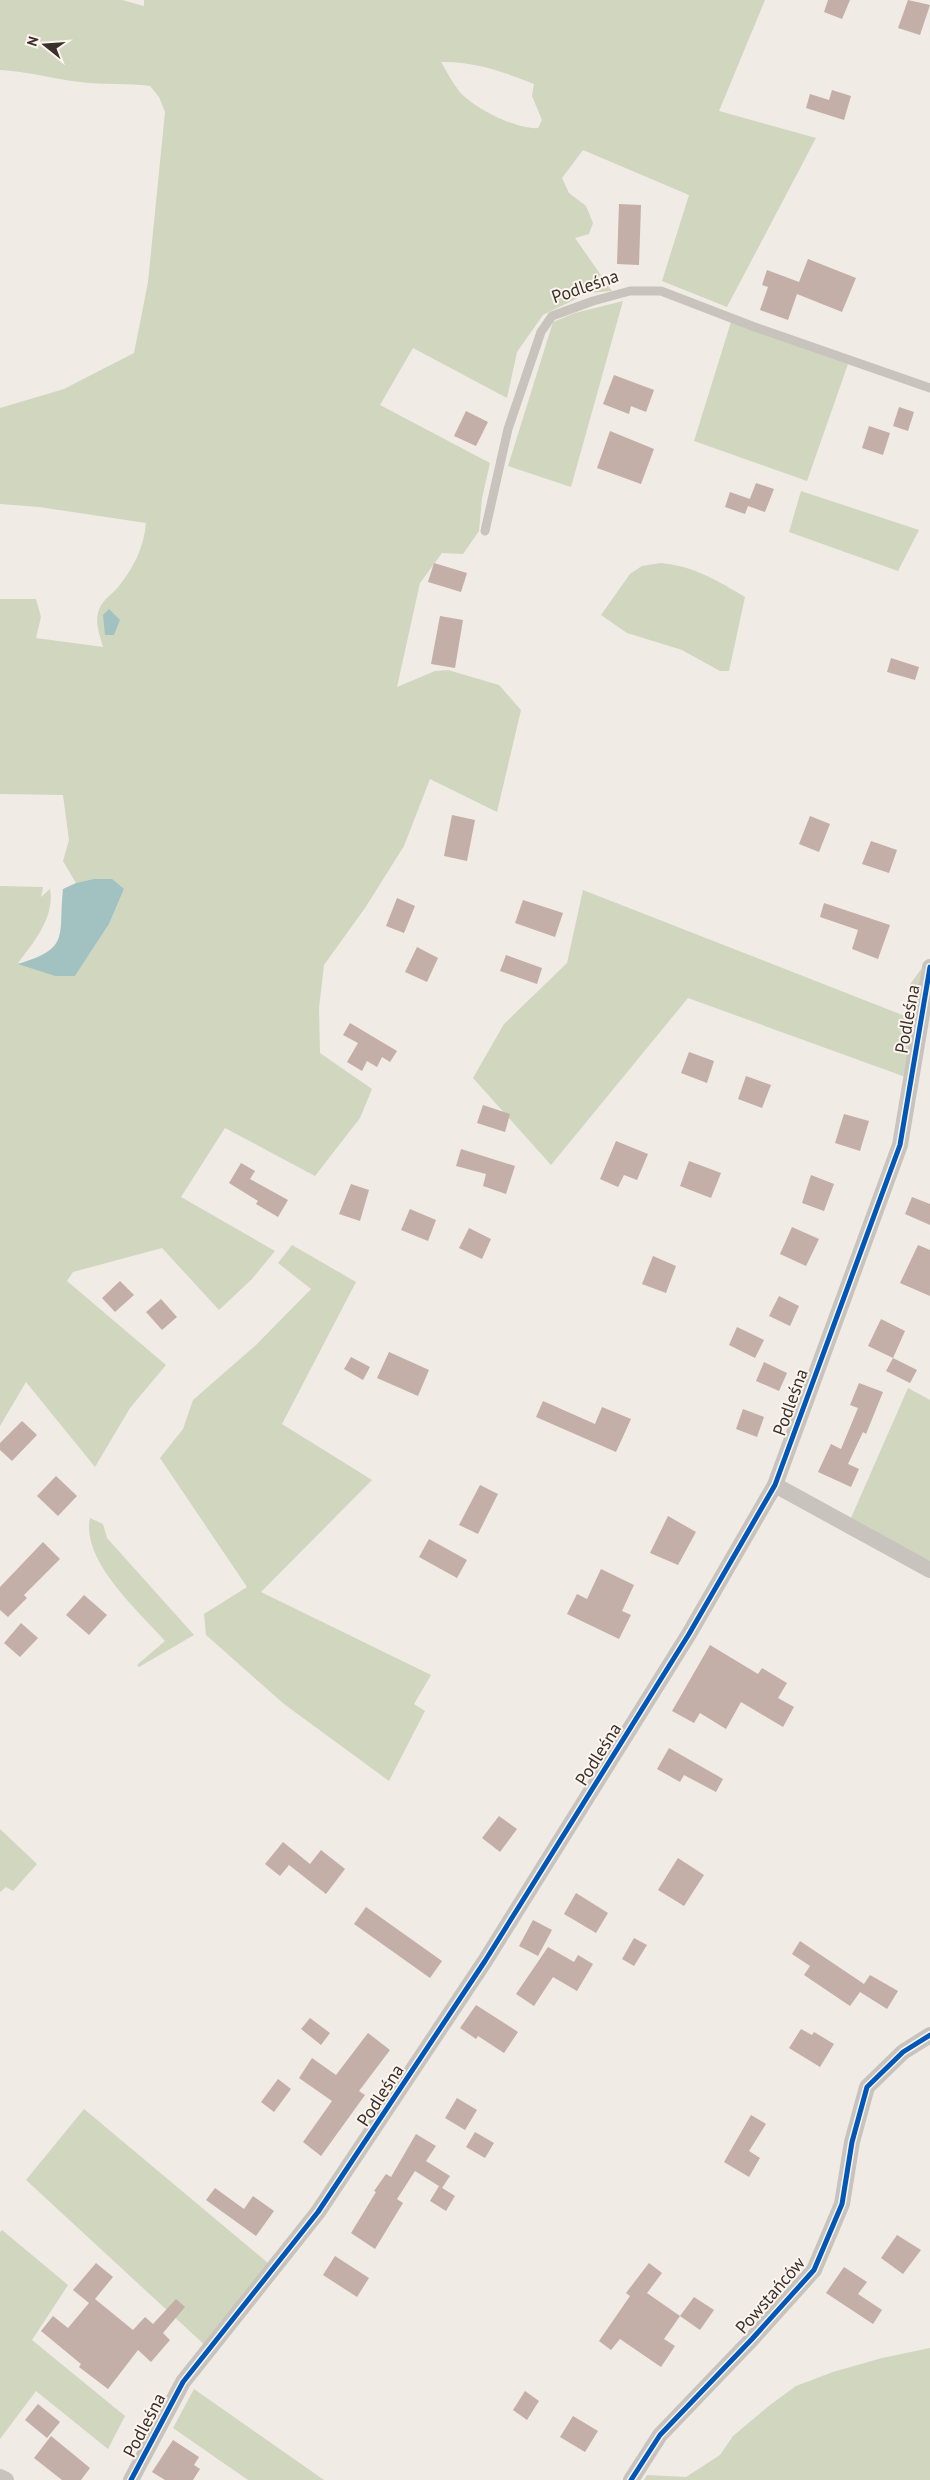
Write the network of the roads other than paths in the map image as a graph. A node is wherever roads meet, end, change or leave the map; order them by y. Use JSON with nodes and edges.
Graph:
{"nodes":[{"id":1,"x":930,"y":388,"type":"edge"},
{"id":2,"x":484,"y":531,"type":"dead end"},
{"id":3,"x":930,"y":967,"type":"edge"},
{"id":4,"x":774,"y":1485,"type":"junction"},
{"id":5,"x":930,"y":1570,"type":"edge"},
{"id":6,"x":930,"y":2035,"type":"edge"},
{"id":7,"x":0,"y":2476,"type":"edge"},
{"id":8,"x":6,"y":2480,"type":"edge"},
{"id":9,"x":131,"y":2480,"type":"edge"},
{"id":10,"x":631,"y":2480,"type":"edge"}],
"edges":[{"from":1,"to":2,"type":"lane","name":"Podleśna"},
{"from":3,"to":4,"type":"street","name":"Podleśna"},
{"from":4,"to":5,"type":"street"},
{"from":4,"to":9,"type":"street","name":"Podleśna"},
{"from":6,"to":10,"type":"street","name":"Powstańców"},
{"from":7,"to":8,"type":"street"}]}
